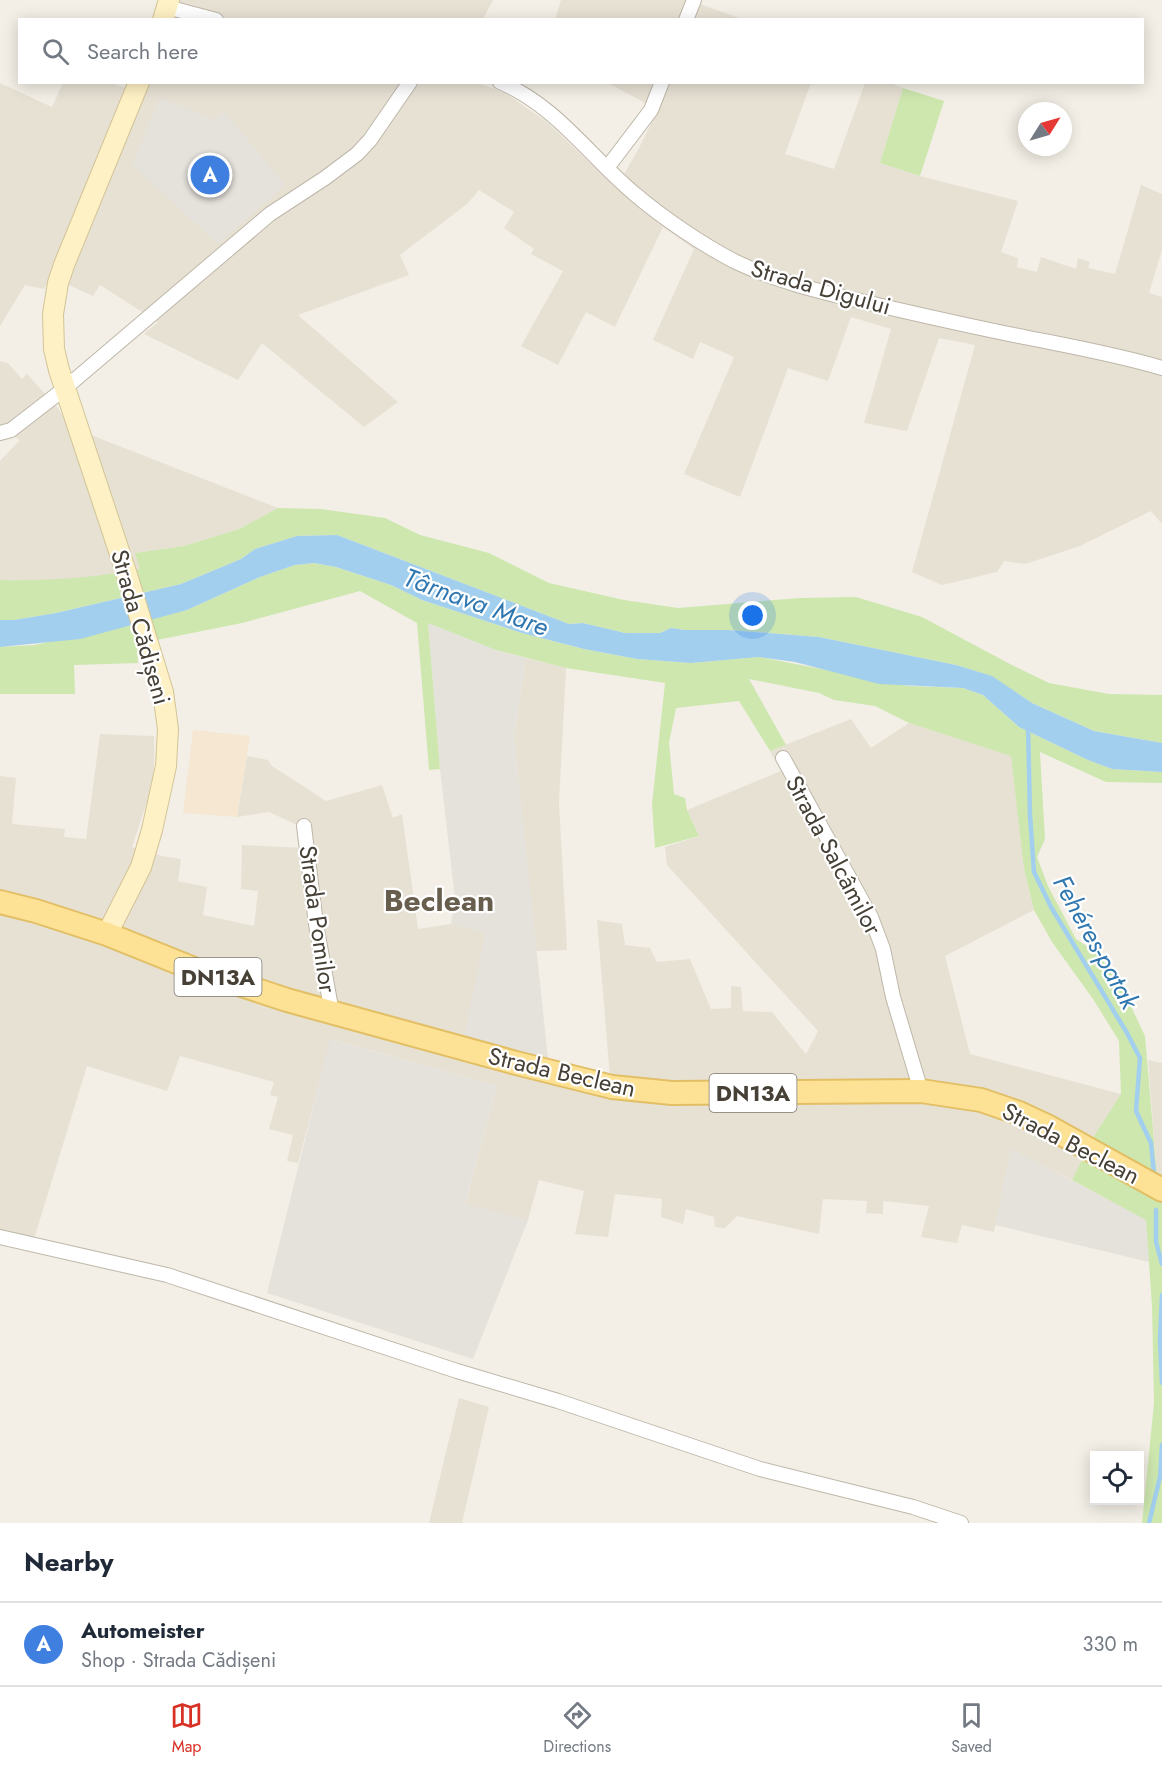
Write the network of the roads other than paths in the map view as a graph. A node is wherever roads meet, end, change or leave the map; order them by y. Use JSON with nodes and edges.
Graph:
{"nodes":[{"id":1,"x":694,"y":0,"type":"edge"},
{"id":2,"x":167,"y":9,"type":"edge"},
{"id":3,"x":207,"y":18,"type":"edge"},
{"id":4,"x":687,"y":18,"type":"edge"},
{"id":5,"x":138,"y":84,"type":"edge"},
{"id":6,"x":409,"y":84,"type":"edge"},
{"id":7,"x":504,"y":84,"type":"edge"},
{"id":8,"x":661,"y":84,"type":"edge"},
{"id":9,"x":607,"y":168,"type":"junction"},
{"id":10,"x":1162,"y":368,"type":"edge"},
{"id":11,"x":64,"y":389,"type":"junction"},
{"id":12,"x":0,"y":433,"type":"edge"},
{"id":13,"x":783,"y":758,"type":"dead end"},
{"id":14,"x":304,"y":826,"type":"dead end"},
{"id":15,"x":0,"y":902,"type":"edge"},
{"id":16,"x":107,"y":934,"type":"junction"},
{"id":17,"x":332,"y":1013,"type":"junction"},
{"id":18,"x":921,"y":1091,"type":"junction"},
{"id":19,"x":1162,"y":1190,"type":"edge"},
{"id":20,"x":0,"y":1237,"type":"edge"},
{"id":21,"x":961,"y":1523,"type":"edge"}],
"edges":[{"from":1,"to":4,"type":"street"},
{"from":2,"to":3,"type":"street"},
{"from":5,"to":11,"type":"main road","name":"Strada Cădișeni"},
{"from":6,"to":11,"type":"street"},
{"from":7,"to":9,"type":"street","name":"Strada Digului"},
{"from":8,"to":9,"type":"street"},
{"from":9,"to":10,"type":"street","name":"Strada Digului"},
{"from":11,"to":12,"type":"street"},
{"from":11,"to":16,"type":"main road","name":"Strada Cădișeni"},
{"from":13,"to":18,"type":"street","name":"Strada Salcâmilor"},
{"from":14,"to":17,"type":"street","name":"Strada Pomilor"},
{"from":15,"to":16,"type":"main road","name":"Strada Beclean","number":"DN13A"},
{"from":16,"to":17,"type":"main road","name":"Strada Beclean","number":"DN13A"},
{"from":17,"to":18,"type":"main road","name":"Strada Beclean","number":"DN13A"},
{"from":18,"to":19,"type":"main road","name":"Strada Beclean","number":"DN13A"},
{"from":20,"to":21,"type":"street"}]}
